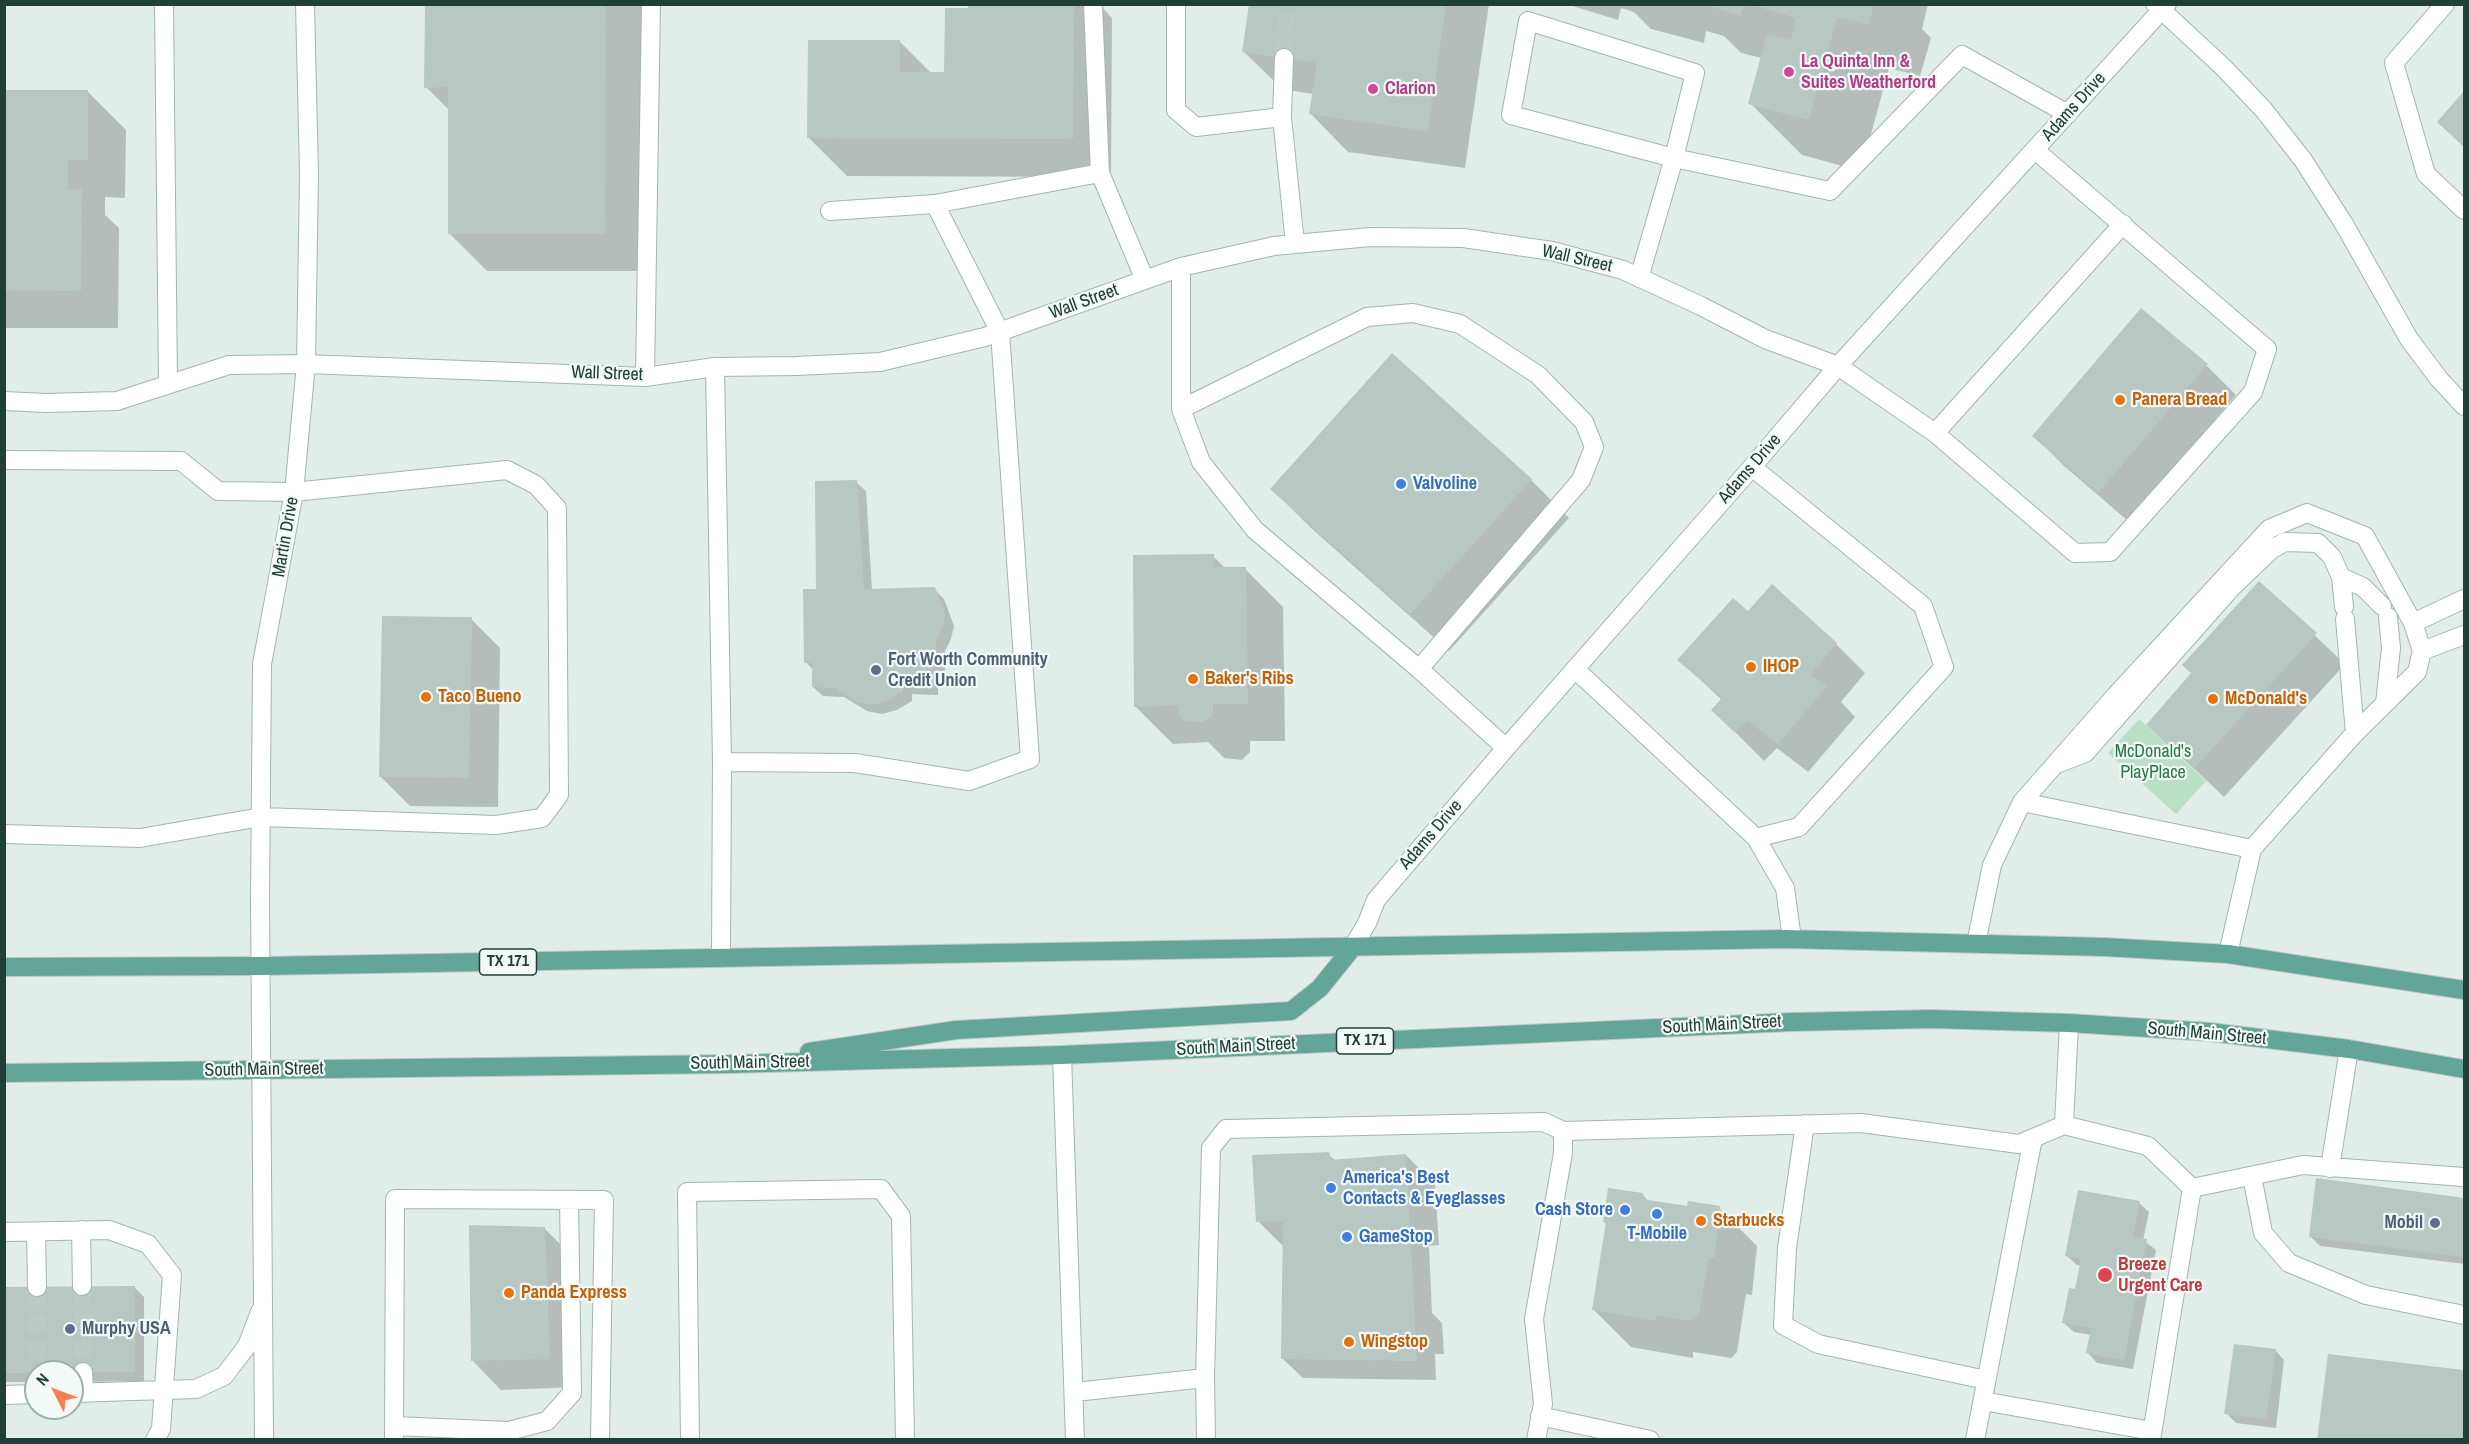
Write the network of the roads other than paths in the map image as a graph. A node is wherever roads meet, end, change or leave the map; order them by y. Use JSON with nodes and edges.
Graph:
{"nodes":[{"id":1,"x":164,"y":4,"type":"edge"},
{"id":2,"x":304,"y":4,"type":"edge"},
{"id":3,"x":651,"y":4,"type":"edge"},
{"id":4,"x":1093,"y":4,"type":"edge"},
{"id":5,"x":1176,"y":4,"type":"edge"},
{"id":6,"x":2445,"y":4,"type":"edge"},
{"id":7,"x":2161,"y":6,"type":"edge"},
{"id":8,"x":1284,"y":58,"type":"tunnel mouth"},
{"id":9,"x":2068,"y":114,"type":"junction"},
{"id":10,"x":1282,"y":117,"type":"junction"},
{"id":11,"x":2035,"y":150,"type":"junction"},
{"id":12,"x":1674,"y":158,"type":"junction"},
{"id":13,"x":1100,"y":173,"type":"junction"},
{"id":14,"x":935,"y":204,"type":"junction"},
{"id":15,"x":2464,"y":210,"type":"edge"},
{"id":16,"x":830,"y":211,"type":"dead end"},
{"id":17,"x":2123,"y":224,"type":"junction"},
{"id":18,"x":1295,"y":244,"type":"junction"},
{"id":19,"x":1181,"y":267,"type":"junction"},
{"id":20,"x":1639,"y":278,"type":"junction"},
{"id":21,"x":1145,"y":280,"type":"junction"},
{"id":22,"x":1000,"y":332,"type":"junction"},
{"id":23,"x":306,"y":364,"type":"junction"},
{"id":24,"x":1838,"y":366,"type":"junction"},
{"id":25,"x":715,"y":367,"type":"junction"},
{"id":26,"x":645,"y":377,"type":"junction"},
{"id":27,"x":168,"y":384,"type":"junction"},
{"id":28,"x":4,"y":401,"type":"edge"},
{"id":29,"x":2464,"y":406,"type":"edge"},
{"id":30,"x":1181,"y":409,"type":"junction"},
{"id":31,"x":1935,"y":433,"type":"junction"},
{"id":32,"x":4,"y":460,"type":"edge"},
{"id":33,"x":1752,"y":467,"type":"junction"},
{"id":34,"x":294,"y":492,"type":"junction"},
{"id":35,"x":2341,"y":577,"type":"junction"},
{"id":36,"x":2464,"y":599,"type":"edge"},
{"id":37,"x":2413,"y":622,"type":"junction"},
{"id":38,"x":2464,"y":635,"type":"edge"},
{"id":39,"x":2422,"y":651,"type":"junction"},
{"id":40,"x":1419,"y":669,"type":"junction"},
{"id":41,"x":1575,"y":669,"type":"junction"},
{"id":42,"x":2385,"y":703,"type":"junction"},
{"id":43,"x":2355,"y":733,"type":"junction"},
{"id":44,"x":1506,"y":748,"type":"junction"},
{"id":45,"x":722,"y":762,"type":"junction"},
{"id":46,"x":2055,"y":765,"type":"junction"},
{"id":47,"x":2022,"y":802,"type":"junction"},
{"id":48,"x":261,"y":817,"type":"junction"},
{"id":49,"x":4,"y":834,"type":"edge"},
{"id":50,"x":1756,"y":838,"type":"junction"},
{"id":51,"x":2252,"y":849,"type":"junction"},
{"id":52,"x":1791,"y":939,"type":"junction"},
{"id":53,"x":1976,"y":944,"type":"junction"},
{"id":54,"x":1353,"y":947,"type":"junction"},
{"id":55,"x":2228,"y":954,"type":"junction"},
{"id":56,"x":721,"y":958,"type":"junction"},
{"id":57,"x":261,"y":966,"type":"junction"},
{"id":58,"x":4,"y":967,"type":"edge"},
{"id":59,"x":2464,"y":990,"type":"edge"},
{"id":60,"x":2069,"y":1023,"type":"junction"},
{"id":61,"x":2349,"y":1049,"type":"junction"},
{"id":62,"x":1062,"y":1055,"type":"junction"},
{"id":63,"x":730,"y":1064,"type":"junction"},
{"id":64,"x":2464,"y":1069,"type":"edge"},
{"id":65,"x":261,"y":1070,"type":"junction"},
{"id":66,"x":4,"y":1073,"type":"edge"},
{"id":67,"x":1805,"y":1124,"type":"junction"},
{"id":68,"x":2064,"y":1125,"type":"junction"},
{"id":69,"x":1563,"y":1131,"type":"junction"},
{"id":70,"x":2033,"y":1138,"type":"junction"},
{"id":71,"x":2330,"y":1168,"type":"junction"},
{"id":72,"x":2252,"y":1176,"type":"junction"},
{"id":73,"x":2464,"y":1177,"type":"edge"},
{"id":74,"x":2192,"y":1188,"type":"junction"},
{"id":75,"x":569,"y":1200,"type":"junction"},
{"id":76,"x":81,"y":1230,"type":"junction"},
{"id":77,"x":4,"y":1232,"type":"edge"},
{"id":78,"x":36,"y":1232,"type":"junction"},
{"id":79,"x":82,"y":1286,"type":"tunnel mouth"},
{"id":80,"x":36,"y":1287,"type":"tunnel mouth"},
{"id":81,"x":264,"y":1300,"type":"junction"},
{"id":82,"x":2464,"y":1316,"type":"edge"},
{"id":83,"x":1205,"y":1374,"type":"junction"},
{"id":84,"x":1986,"y":1380,"type":"junction"},
{"id":85,"x":164,"y":1390,"type":"junction"},
{"id":86,"x":1075,"y":1392,"type":"junction"},
{"id":87,"x":84,"y":1393,"type":"edge"},
{"id":88,"x":24,"y":1394,"type":"edge"},
{"id":89,"x":4,"y":1395,"type":"edge"},
{"id":90,"x":1983,"y":1401,"type":"junction"},
{"id":91,"x":1540,"y":1416,"type":"junction"},
{"id":92,"x":394,"y":1433,"type":"edge"},
{"id":93,"x":2152,"y":1435,"type":"edge"},
{"id":94,"x":155,"y":1440,"type":"edge"},
{"id":95,"x":264,"y":1440,"type":"edge"},
{"id":96,"x":600,"y":1440,"type":"edge"},
{"id":97,"x":690,"y":1440,"type":"edge"},
{"id":98,"x":905,"y":1440,"type":"edge"},
{"id":99,"x":1075,"y":1440,"type":"edge"},
{"id":100,"x":1206,"y":1440,"type":"edge"},
{"id":101,"x":1536,"y":1440,"type":"edge"},
{"id":102,"x":1650,"y":1440,"type":"edge"},
{"id":103,"x":1975,"y":1440,"type":"edge"}],
"edges":[{"from":1,"to":27,"type":"street"},
{"from":2,"to":23,"type":"street","name":"Martin Drive"},
{"from":3,"to":26,"type":"street"},
{"from":4,"to":13,"type":"street"},
{"from":5,"to":10,"type":"street"},
{"from":6,"to":15,"type":"street"},
{"from":7,"to":9,"type":"street","name":"Adams Drive"},
{"from":7,"to":29,"type":"street"},
{"from":8,"to":10,"type":"street"},
{"from":9,"to":11,"type":"street","name":"Adams Drive"},
{"from":9,"to":12,"type":"street"},
{"from":10,"to":18,"type":"street"},
{"from":11,"to":17,"type":"street"},
{"from":11,"to":24,"type":"street","name":"Adams Drive"},
{"from":12,"to":12,"type":"street"},
{"from":12,"to":20,"type":"street"},
{"from":13,"to":14,"type":"street"},
{"from":13,"to":21,"type":"street"},
{"from":14,"to":16,"type":"street"},
{"from":14,"to":22,"type":"street"},
{"from":17,"to":31,"type":"street"},
{"from":17,"to":31,"type":"street","name":"Wall Street"},
{"from":18,"to":19,"type":"street","name":"Wall Street"},
{"from":18,"to":20,"type":"street","name":"Wall Street"},
{"from":19,"to":21,"type":"street","name":"Wall Street"},
{"from":19,"to":30,"type":"street"},
{"from":20,"to":24,"type":"street","name":"Wall Street"},
{"from":21,"to":22,"type":"street","name":"Wall Street"},
{"from":22,"to":25,"type":"street","name":"Wall Street"},
{"from":22,"to":45,"type":"street"},
{"from":23,"to":26,"type":"street","name":"Wall Street"},
{"from":23,"to":27,"type":"street","name":"Wall Street"},
{"from":23,"to":34,"type":"street","name":"Martin Drive"},
{"from":24,"to":31,"type":"street","name":"Wall Street"},
{"from":24,"to":33,"type":"street","name":"Adams Drive"},
{"from":25,"to":26,"type":"street","name":"Wall Street"},
{"from":25,"to":45,"type":"street"},
{"from":27,"to":28,"type":"street","name":"Wall Street"},
{"from":30,"to":40,"type":"street"},
{"from":30,"to":40,"type":"street"},
{"from":32,"to":34,"type":"street"},
{"from":33,"to":41,"type":"street","name":"Adams Drive"},
{"from":33,"to":50,"type":"street"},
{"from":34,"to":48,"type":"street","name":"Martin Drive"},
{"from":34,"to":48,"type":"street"},
{"from":35,"to":42,"type":"street"},
{"from":35,"to":43,"type":"street"},
{"from":35,"to":46,"type":"street"},
{"from":36,"to":37,"type":"street"},
{"from":37,"to":39,"type":"street"},
{"from":37,"to":46,"type":"street"},
{"from":38,"to":39,"type":"street"},
{"from":39,"to":42,"type":"street"},
{"from":40,"to":44,"type":"street"},
{"from":41,"to":44,"type":"street","name":"Adams Drive"},
{"from":41,"to":50,"type":"street"},
{"from":42,"to":43,"type":"street"},
{"from":43,"to":51,"type":"street"},
{"from":44,"to":54,"type":"street","name":"Adams Drive"},
{"from":45,"to":56,"type":"street"},
{"from":46,"to":47,"type":"street"},
{"from":47,"to":51,"type":"street"},
{"from":47,"to":53,"type":"street"},
{"from":48,"to":49,"type":"street"},
{"from":48,"to":57,"type":"street","name":"Martin Drive"},
{"from":50,"to":52,"type":"street"},
{"from":51,"to":55,"type":"street"},
{"from":52,"to":53,"type":"main road","number":"TX 171"},
{"from":52,"to":54,"type":"main road","number":"TX 171"},
{"from":53,"to":55,"type":"main road","number":"TX 171"},
{"from":54,"to":56,"type":"main road","number":"TX 171"},
{"from":54,"to":63,"type":"main road"},
{"from":55,"to":59,"type":"main road","number":"TX 171"},
{"from":56,"to":57,"type":"main road","number":"TX 171"},
{"from":57,"to":58,"type":"main road","number":"TX 171"},
{"from":57,"to":65,"type":"street","name":"Martin Drive"},
{"from":60,"to":61,"type":"main road","name":"South Main Street","number":"TX 171"},
{"from":60,"to":62,"type":"main road","name":"South Main Street","number":"TX 171"},
{"from":60,"to":68,"type":"street"},
{"from":61,"to":64,"type":"main road","name":"South Main Street","number":"TX 171"},
{"from":61,"to":71,"type":"street"},
{"from":62,"to":63,"type":"main road","name":"South Main Street","number":"TX 171"},
{"from":62,"to":86,"type":"street"},
{"from":63,"to":65,"type":"main road","name":"South Main Street","number":"TX 171"},
{"from":65,"to":66,"type":"main road","name":"South Main Street","number":"TX 171"},
{"from":65,"to":81,"type":"street","name":"Martin Drive"},
{"from":67,"to":69,"type":"street"},
{"from":67,"to":70,"type":"street"},
{"from":67,"to":84,"type":"street"},
{"from":68,"to":70,"type":"street"},
{"from":68,"to":74,"type":"street"},
{"from":69,"to":83,"type":"street"},
{"from":69,"to":91,"type":"street"},
{"from":70,"to":84,"type":"street"},
{"from":71,"to":72,"type":"street"},
{"from":71,"to":73,"type":"street"},
{"from":72,"to":74,"type":"street"},
{"from":72,"to":82,"type":"street"},
{"from":74,"to":93,"type":"street"},
{"from":75,"to":92,"type":"street"},
{"from":75,"to":92,"type":"street"},
{"from":75,"to":96,"type":"street"},
{"from":76,"to":78,"type":"street"},
{"from":76,"to":79,"type":"street"},
{"from":76,"to":85,"type":"street"},
{"from":77,"to":78,"type":"street"},
{"from":78,"to":80,"type":"street"},
{"from":81,"to":85,"type":"street"},
{"from":81,"to":95,"type":"street","name":"Martin Drive"},
{"from":83,"to":86,"type":"street"},
{"from":83,"to":100,"type":"street"},
{"from":84,"to":90,"type":"street"},
{"from":85,"to":87,"type":"street"},
{"from":85,"to":94,"type":"street"},
{"from":86,"to":99,"type":"street"},
{"from":88,"to":89,"type":"street"},
{"from":90,"to":93,"type":"street"},
{"from":90,"to":103,"type":"street"},
{"from":91,"to":101,"type":"street"},
{"from":91,"to":102,"type":"street"},
{"from":97,"to":98,"type":"street"}]}
